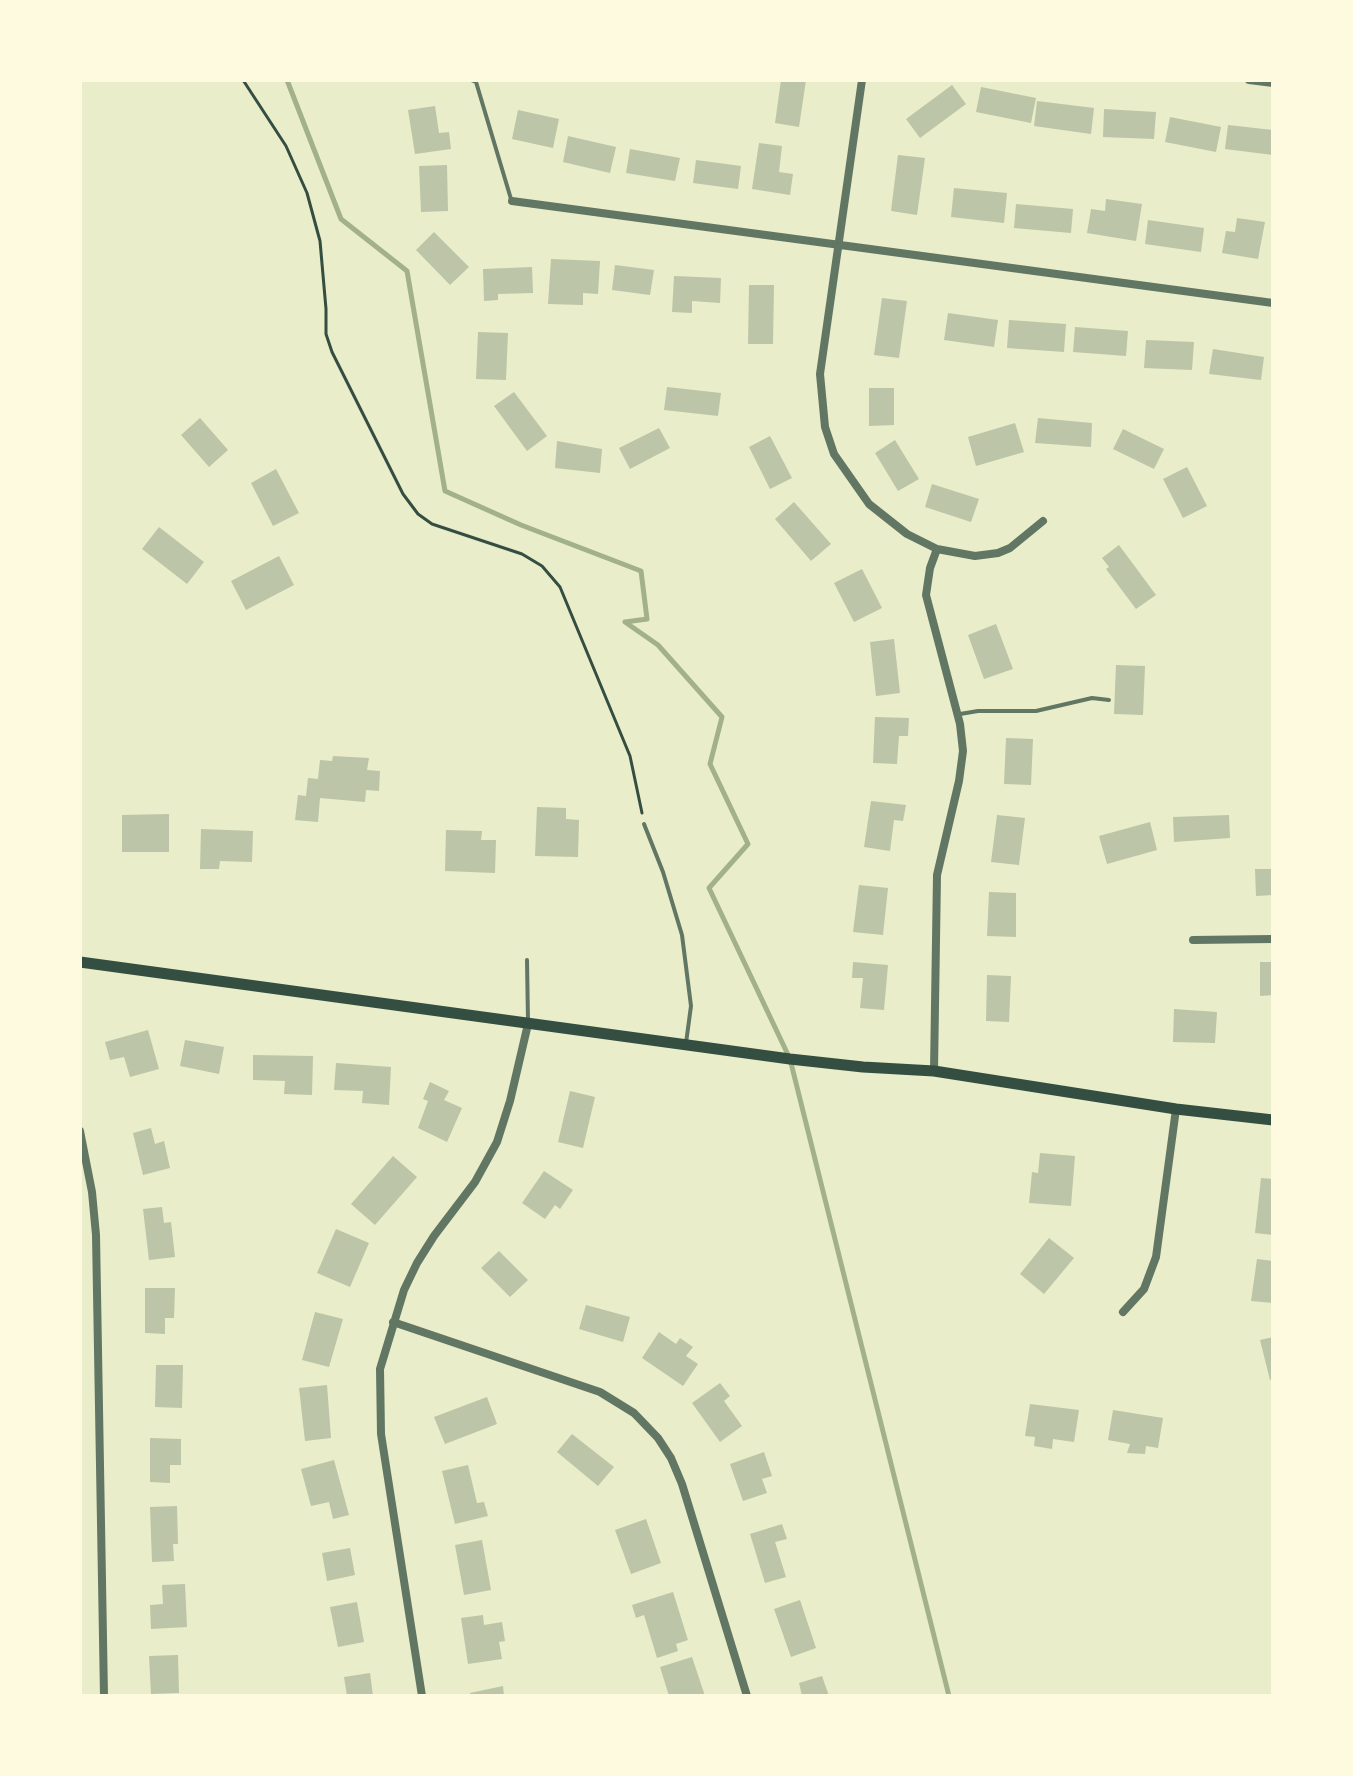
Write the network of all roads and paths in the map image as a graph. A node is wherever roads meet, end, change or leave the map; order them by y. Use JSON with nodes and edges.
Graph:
{"nodes":[{"id":1,"x":243,"y":80,"type":"edge"},
{"id":2,"x":471,"y":80,"type":"edge"},
{"id":3,"x":862,"y":80,"type":"edge"},
{"id":4,"x":1249,"y":80,"type":"edge"},
{"id":5,"x":1273,"y":83,"type":"edge"},
{"id":6,"x":512,"y":201,"type":"joint"},
{"id":7,"x":839,"y":244,"type":"junction"},
{"id":8,"x":1273,"y":303,"type":"edge"},
{"id":9,"x":1043,"y":521,"type":"dead end"},
{"id":10,"x":937,"y":549,"type":"junction"},
{"id":11,"x":1109,"y":700,"type":"dead end"},
{"id":12,"x":957,"y":714,"type":"junction"},
{"id":13,"x":644,"y":824,"type":"joint"},
{"id":14,"x":1273,"y":939,"type":"edge"},
{"id":15,"x":1193,"y":940,"type":"dead end"},
{"id":16,"x":527,"y":960,"type":"dead end"},
{"id":17,"x":80,"y":962,"type":"edge"},
{"id":18,"x":528,"y":1024,"type":"junction"},
{"id":19,"x":686,"y":1045,"type":"junction"},
{"id":20,"x":934,"y":1071,"type":"junction"},
{"id":21,"x":1176,"y":1109,"type":"junction"},
{"id":22,"x":1273,"y":1120,"type":"edge"},
{"id":23,"x":80,"y":1131,"type":"edge"},
{"id":24,"x":1123,"y":1312,"type":"dead end"},
{"id":25,"x":393,"y":1322,"type":"junction"},
{"id":26,"x":104,"y":1696,"type":"edge"},
{"id":27,"x":422,"y":1696,"type":"edge"},
{"id":28,"x":747,"y":1696,"type":"edge"}],
"edges":[{"from":1,"to":13,"type":"path"},
{"from":2,"to":6,"type":"lane"},
{"from":3,"to":7,"type":"street"},
{"from":4,"to":5,"type":"street"},
{"from":6,"to":7,"type":"street"},
{"from":7,"to":8,"type":"street"},
{"from":7,"to":10,"type":"street"},
{"from":9,"to":10,"type":"street"},
{"from":10,"to":12,"type":"street"},
{"from":11,"to":12,"type":"lane"},
{"from":12,"to":20,"type":"street"},
{"from":13,"to":19,"type":"lane"},
{"from":14,"to":15,"type":"street"},
{"from":16,"to":18,"type":"lane"},
{"from":17,"to":18,"type":"main road"},
{"from":18,"to":19,"type":"main road"},
{"from":18,"to":25,"type":"street"},
{"from":19,"to":20,"type":"main road"},
{"from":20,"to":21,"type":"main road"},
{"from":21,"to":22,"type":"main road"},
{"from":21,"to":24,"type":"street"},
{"from":23,"to":26,"type":"street"},
{"from":25,"to":27,"type":"street"},
{"from":25,"to":28,"type":"street"}]}
